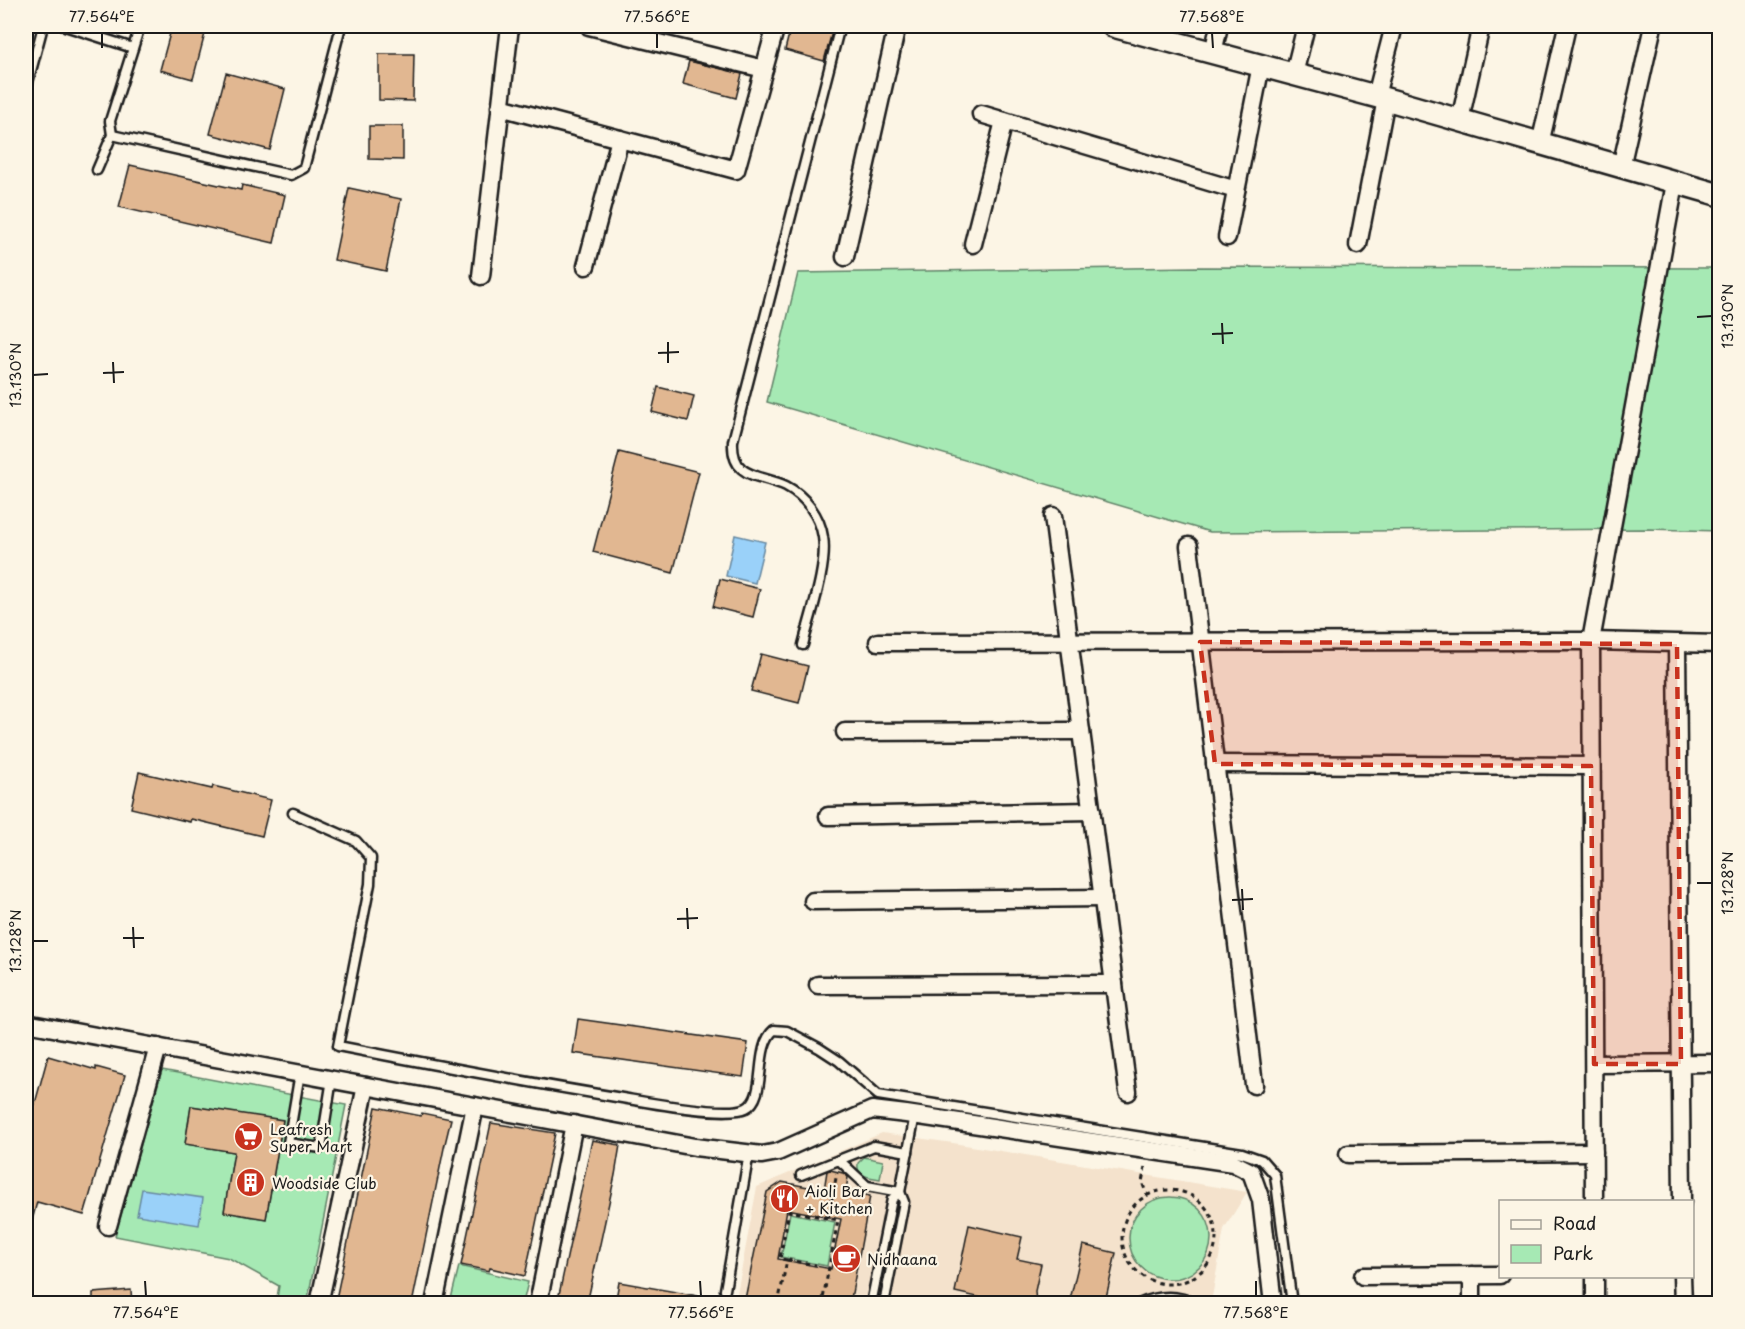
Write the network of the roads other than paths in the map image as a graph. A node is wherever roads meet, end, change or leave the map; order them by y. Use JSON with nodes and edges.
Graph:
{"nodes":[{"id":1,"x":43,"y":26,"type":"edge"},
{"id":2,"x":65,"y":26,"type":"edge"},
{"id":3,"x":140,"y":26,"type":"edge"},
{"id":4,"x":341,"y":26,"type":"edge"},
{"id":5,"x":510,"y":26,"type":"edge"},
{"id":6,"x":589,"y":26,"type":"edge"},
{"id":7,"x":776,"y":26,"type":"edge"},
{"id":8,"x":840,"y":26,"type":"edge"},
{"id":9,"x":897,"y":26,"type":"edge"},
{"id":10,"x":1219,"y":26,"type":"edge"},
{"id":11,"x":1306,"y":26,"type":"edge"},
{"id":12,"x":1394,"y":26,"type":"edge"},
{"id":13,"x":1481,"y":26,"type":"edge"},
{"id":14,"x":1567,"y":26,"type":"edge"},
{"id":15,"x":1653,"y":26,"type":"edge"},
{"id":16,"x":1125,"y":27,"type":"edge"},
{"id":17,"x":133,"y":48,"type":"junction"},
{"id":18,"x":1213,"y":53,"type":"junction"},
{"id":19,"x":1261,"y":65,"type":"junction"},
{"id":20,"x":764,"y":69,"type":"junction"},
{"id":21,"x":1294,"y":74,"type":"junction"},
{"id":22,"x":26,"y":90,"type":"edge"},
{"id":23,"x":1381,"y":98,"type":"junction"},
{"id":24,"x":500,"y":107,"type":"junction"},
{"id":25,"x":981,"y":114,"type":"dead end"},
{"id":26,"x":1460,"y":120,"type":"junction"},
{"id":27,"x":1004,"y":121,"type":"junction"},
{"id":28,"x":112,"y":135,"type":"junction"},
{"id":29,"x":620,"y":139,"type":"junction"},
{"id":30,"x":1540,"y":144,"type":"junction"},
{"id":31,"x":1621,"y":167,"type":"junction"},
{"id":32,"x":97,"y":170,"type":"dead end"},
{"id":33,"x":1675,"y":183,"type":"junction"},
{"id":34,"x":1236,"y":190,"type":"junction"},
{"id":35,"x":1719,"y":195,"type":"edge"},
{"id":36,"x":1227,"y":237,"type":"dead end"},
{"id":37,"x":974,"y":244,"type":"dead end"},
{"id":38,"x":1358,"y":246,"type":"dead end"},
{"id":39,"x":844,"y":257,"type":"dead end"},
{"id":40,"x":586,"y":266,"type":"dead end"},
{"id":41,"x":481,"y":276,"type":"dead end"},
{"id":42,"x":1053,"y":516,"type":"dead end"},
{"id":43,"x":1189,"y":546,"type":"dead end"},
{"id":44,"x":878,"y":642,"type":"dead end"},
{"id":45,"x":1070,"y":642,"type":"junction"},
{"id":46,"x":1200,"y":642,"type":"junction"},
{"id":47,"x":1591,"y":642,"type":"junction"},
{"id":48,"x":1677,"y":644,"type":"junction"},
{"id":49,"x":1719,"y":644,"type":"edge"},
{"id":50,"x":803,"y":645,"type":"dead end"},
{"id":51,"x":1081,"y":731,"type":"junction"},
{"id":52,"x":845,"y":732,"type":"dead end"},
{"id":53,"x":1215,"y":764,"type":"junction"},
{"id":54,"x":1592,"y":766,"type":"junction"},
{"id":55,"x":1092,"y":811,"type":"junction"},
{"id":56,"x":293,"y":813,"type":"dead end"},
{"id":57,"x":828,"y":816,"type":"dead end"},
{"id":58,"x":1103,"y":898,"type":"junction"},
{"id":59,"x":813,"y":901,"type":"dead end"},
{"id":60,"x":818,"y":984,"type":"dead end"},
{"id":61,"x":1114,"y":984,"type":"junction"},
{"id":62,"x":26,"y":1027,"type":"edge"},
{"id":63,"x":158,"y":1047,"type":"junction"},
{"id":64,"x":1719,"y":1063,"type":"edge"},
{"id":65,"x":1681,"y":1064,"type":"junction"},
{"id":66,"x":1594,"y":1065,"type":"junction"},
{"id":67,"x":300,"y":1073,"type":"junction"},
{"id":68,"x":332,"y":1079,"type":"junction"},
{"id":69,"x":1254,"y":1085,"type":"dead end"},
{"id":70,"x":366,"y":1086,"type":"junction"},
{"id":71,"x":1128,"y":1092,"type":"dead end"},
{"id":72,"x":475,"y":1106,"type":"junction"},
{"id":73,"x":915,"y":1115,"type":"junction"},
{"id":74,"x":574,"y":1124,"type":"junction"},
{"id":75,"x":908,"y":1152,"type":"junction"},
{"id":76,"x":1594,"y":1152,"type":"junction"},
{"id":77,"x":749,"y":1154,"type":"junction"},
{"id":78,"x":1348,"y":1154,"type":"dead end"},
{"id":79,"x":839,"y":1160,"type":"junction"},
{"id":80,"x":801,"y":1175,"type":"dead end"},
{"id":81,"x":900,"y":1192,"type":"junction"},
{"id":82,"x":1594,"y":1200,"type":"edge"},
{"id":83,"x":1682,"y":1200,"type":"edge"},
{"id":84,"x":108,"y":1226,"type":"dead end"},
{"id":85,"x":1472,"y":1275,"type":"junction"},
{"id":86,"x":1499,"y":1275,"type":"edge"},
{"id":87,"x":1363,"y":1276,"type":"dead end"},
{"id":88,"x":1595,"y":1278,"type":"edge"},
{"id":89,"x":1682,"y":1278,"type":"edge"},
{"id":90,"x":725,"y":1290,"type":"dead end"},
{"id":91,"x":1272,"y":1303,"type":"edge"},
{"id":92,"x":319,"y":1304,"type":"edge"},
{"id":93,"x":434,"y":1304,"type":"edge"},
{"id":94,"x":538,"y":1304,"type":"edge"},
{"id":95,"x":872,"y":1304,"type":"edge"},
{"id":96,"x":884,"y":1304,"type":"edge"},
{"id":97,"x":1140,"y":1304,"type":"edge"},
{"id":98,"x":1196,"y":1304,"type":"edge"},
{"id":99,"x":1292,"y":1304,"type":"edge"},
{"id":100,"x":1472,"y":1304,"type":"edge"},
{"id":101,"x":1595,"y":1304,"type":"edge"},
{"id":102,"x":1683,"y":1304,"type":"edge"}],
"edges":[{"from":1,"to":22,"type":"lane"},
{"from":2,"to":17,"type":"lane"},
{"from":3,"to":17,"type":"lane"},
{"from":4,"to":28,"type":"lane"},
{"from":5,"to":24,"type":"street"},
{"from":6,"to":20,"type":"street"},
{"from":7,"to":20,"type":"street"},
{"from":8,"to":50,"type":"lane"},
{"from":9,"to":39,"type":"street"},
{"from":10,"to":18,"type":"street"},
{"from":11,"to":21,"type":"street"},
{"from":12,"to":23,"type":"street"},
{"from":13,"to":26,"type":"street"},
{"from":14,"to":30,"type":"street"},
{"from":15,"to":31,"type":"street"},
{"from":16,"to":18,"type":"street"},
{"from":17,"to":28,"type":"lane"},
{"from":18,"to":19,"type":"street"},
{"from":19,"to":21,"type":"street"},
{"from":19,"to":34,"type":"street"},
{"from":20,"to":29,"type":"street"},
{"from":21,"to":23,"type":"street"},
{"from":23,"to":26,"type":"street"},
{"from":23,"to":38,"type":"street"},
{"from":24,"to":29,"type":"street"},
{"from":24,"to":41,"type":"street"},
{"from":25,"to":27,"type":"street"},
{"from":26,"to":30,"type":"street"},
{"from":27,"to":34,"type":"street"},
{"from":27,"to":37,"type":"street"},
{"from":28,"to":32,"type":"lane"},
{"from":29,"to":40,"type":"street"},
{"from":30,"to":31,"type":"street"},
{"from":31,"to":33,"type":"street"},
{"from":33,"to":35,"type":"street"},
{"from":33,"to":47,"type":"street"},
{"from":34,"to":36,"type":"street"},
{"from":42,"to":45,"type":"street"},
{"from":43,"to":46,"type":"street"},
{"from":44,"to":45,"type":"street"},
{"from":45,"to":46,"type":"street"},
{"from":45,"to":51,"type":"street"},
{"from":46,"to":47,"type":"street"},
{"from":46,"to":53,"type":"street"},
{"from":47,"to":48,"type":"street"},
{"from":47,"to":54,"type":"street"},
{"from":48,"to":49,"type":"street"},
{"from":48,"to":65,"type":"street"},
{"from":51,"to":52,"type":"street"},
{"from":51,"to":55,"type":"street"},
{"from":53,"to":54,"type":"street"},
{"from":53,"to":69,"type":"street"},
{"from":54,"to":66,"type":"street"},
{"from":55,"to":57,"type":"street"},
{"from":55,"to":58,"type":"street"},
{"from":56,"to":99,"type":"lane"},
{"from":58,"to":59,"type":"street"},
{"from":58,"to":61,"type":"street"},
{"from":60,"to":61,"type":"street"},
{"from":61,"to":71,"type":"street"},
{"from":62,"to":63,"type":"street"},
{"from":63,"to":67,"type":"street"},
{"from":63,"to":84,"type":"street"},
{"from":64,"to":65,"type":"street"},
{"from":65,"to":66,"type":"street"},
{"from":65,"to":83,"type":"street"},
{"from":66,"to":76,"type":"street"},
{"from":67,"to":68,"type":"street"},
{"from":67,"to":68,"type":"lane"},
{"from":68,"to":70,"type":"street"},
{"from":70,"to":72,"type":"street"},
{"from":70,"to":92,"type":"street"},
{"from":72,"to":74,"type":"street"},
{"from":72,"to":93,"type":"street"},
{"from":73,"to":75,"type":"lane"},
{"from":73,"to":77,"type":"street"},
{"from":73,"to":91,"type":"street"},
{"from":74,"to":77,"type":"street"},
{"from":74,"to":94,"type":"street"},
{"from":75,"to":79,"type":"lane"},
{"from":75,"to":81,"type":"lane"},
{"from":76,"to":78,"type":"street"},
{"from":76,"to":82,"type":"street"},
{"from":77,"to":90,"type":"lane"},
{"from":79,"to":80,"type":"lane"},
{"from":79,"to":81,"type":"lane"},
{"from":81,"to":95,"type":"lane"},
{"from":81,"to":96,"type":"lane"},
{"from":85,"to":86,"type":"street"},
{"from":85,"to":87,"type":"street"},
{"from":85,"to":100,"type":"street"},
{"from":88,"to":101,"type":"street"},
{"from":89,"to":102,"type":"street"},
{"from":97,"to":98,"type":"lane"}]}
